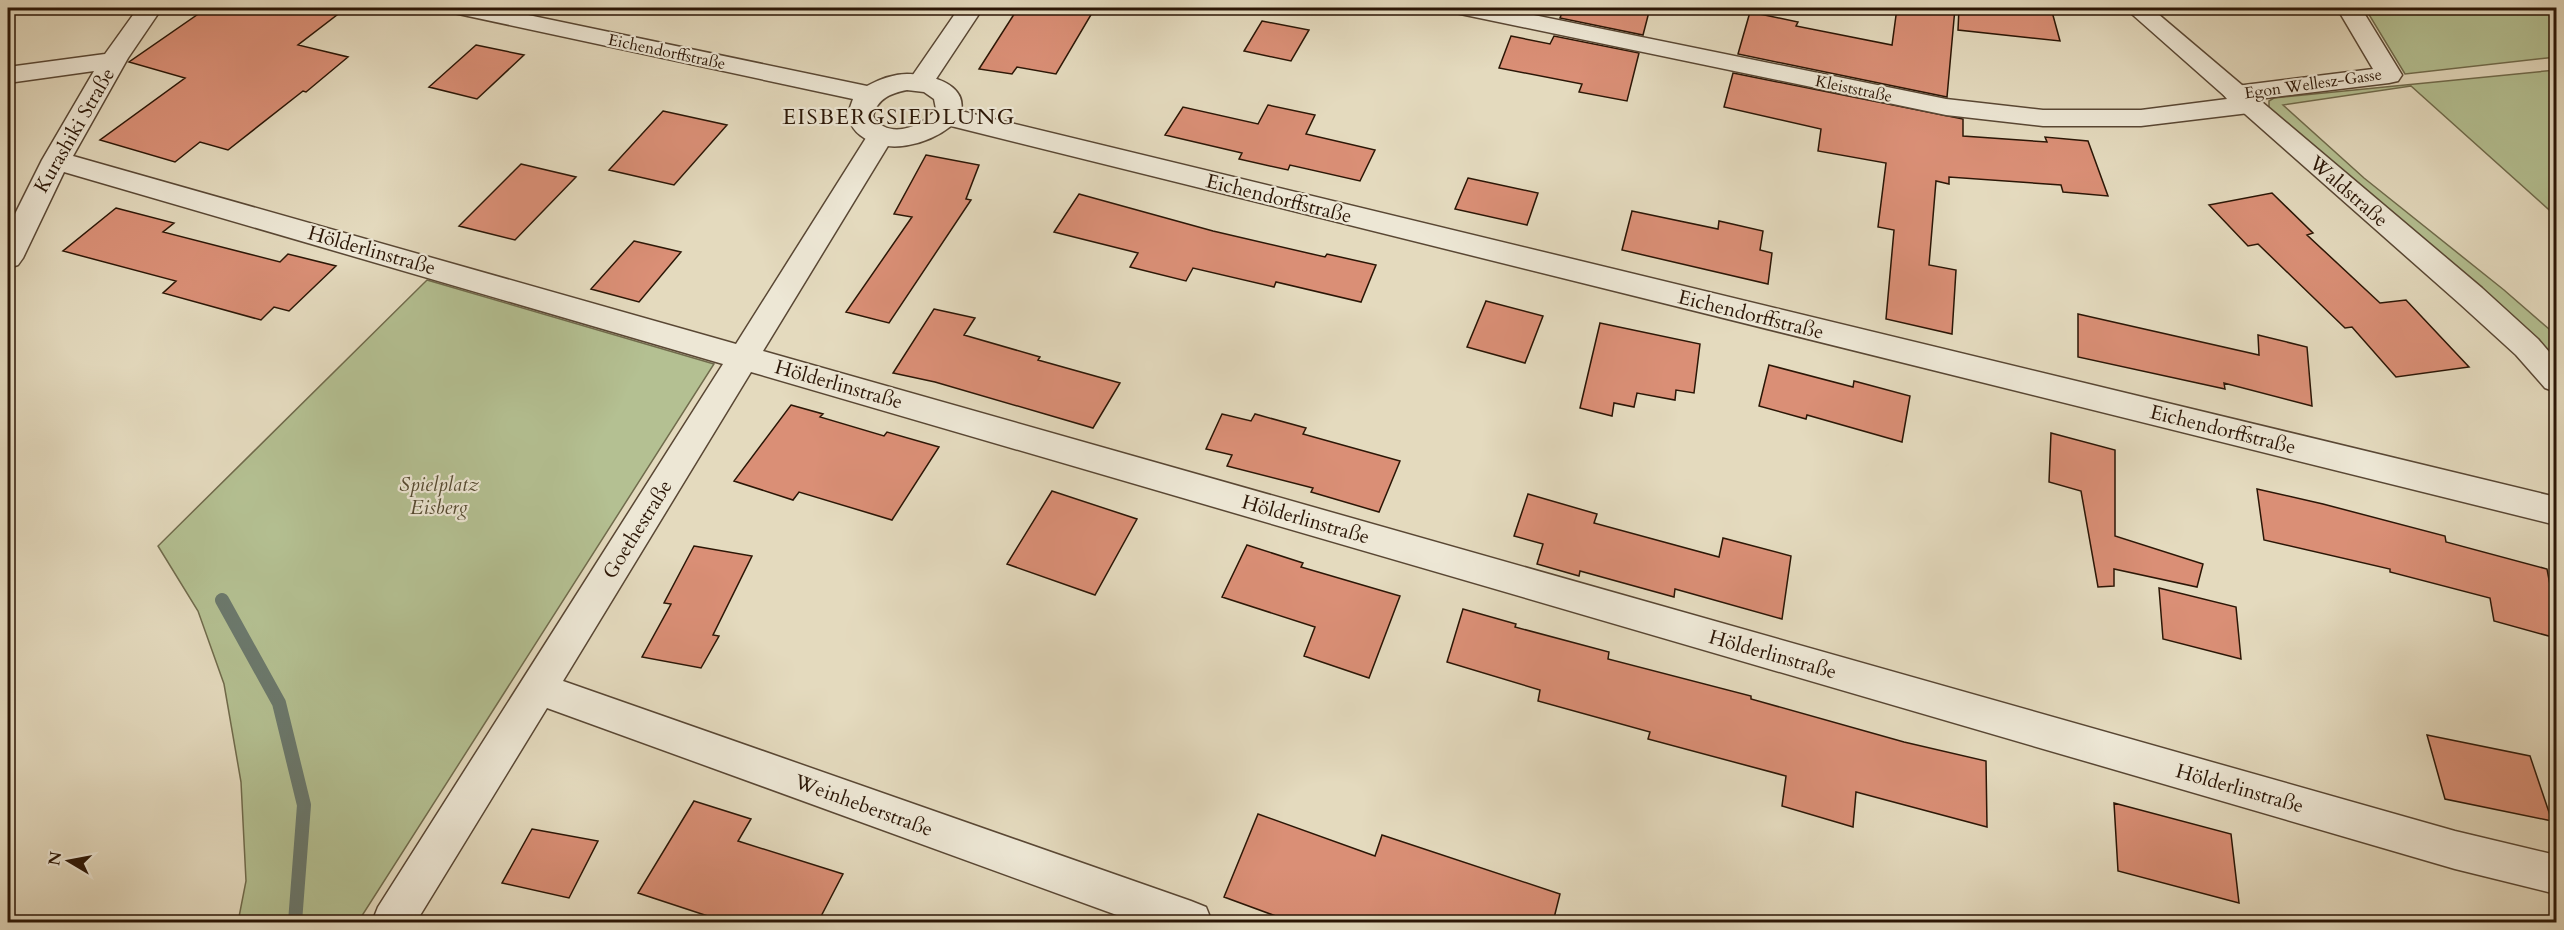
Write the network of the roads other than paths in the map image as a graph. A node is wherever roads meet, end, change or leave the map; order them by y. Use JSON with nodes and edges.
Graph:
{"nodes":[{"id":1,"x":150,"y":8,"type":"edge"},
{"id":2,"x":463,"y":8,"type":"edge"},
{"id":3,"x":971,"y":8,"type":"edge"},
{"id":4,"x":1465,"y":8,"type":"edge"},
{"id":5,"x":2137,"y":8,"type":"edge"},
{"id":6,"x":2349,"y":8,"type":"edge"},
{"id":7,"x":113,"y":61,"type":"junction"},
{"id":8,"x":8,"y":75,"type":"edge"},
{"id":9,"x":921,"y":82,"type":"junction"},
{"id":10,"x":871,"y":95,"type":"junction"},
{"id":11,"x":2242,"y":100,"type":"junction"},
{"id":12,"x":946,"y":116,"type":"junction"},
{"id":13,"x":881,"y":136,"type":"junction"},
{"id":14,"x":56,"y":160,"type":"junction"},
{"id":15,"x":8,"y":258,"type":"edge"},
{"id":16,"x":745,"y":357,"type":"junction"},
{"id":17,"x":2556,"y":380,"type":"edge"},
{"id":18,"x":2556,"y":511,"type":"edge"},
{"id":19,"x":537,"y":688,"type":"junction"},
{"id":20,"x":2556,"y":875,"type":"edge"},
{"id":21,"x":393,"y":922,"type":"edge"},
{"id":22,"x":1191,"y":922,"type":"edge"}],
"edges":[{"from":1,"to":7,"type":"street","name":"Kurashiki Straße"},
{"from":2,"to":10,"type":"street","name":"Eichendorffstraße"},
{"from":3,"to":9,"type":"street"},
{"from":4,"to":11,"type":"street","name":"Kleiststraße"},
{"from":5,"to":11,"type":"street","name":"Waldstraße"},
{"from":6,"to":11,"type":"street","name":"Egon Wellesz-Gasse"},
{"from":7,"to":8,"type":"street"},
{"from":7,"to":14,"type":"street","name":"Kurashiki Straße"},
{"from":9,"to":10,"type":"street"},
{"from":9,"to":12,"type":"street"},
{"from":10,"to":13,"type":"street"},
{"from":11,"to":17,"type":"street","name":"Waldstraße"},
{"from":12,"to":13,"type":"street"},
{"from":12,"to":18,"type":"street","name":"Eichendorffstraße"},
{"from":13,"to":16,"type":"street","name":"Goethestraße"},
{"from":14,"to":15,"type":"street","name":"Kurashiki Straße"},
{"from":14,"to":16,"type":"street","name":"Hölderlinstraße"},
{"from":16,"to":19,"type":"street","name":"Goethestraße"},
{"from":16,"to":20,"type":"street","name":"Hölderlinstraße"},
{"from":19,"to":21,"type":"street","name":"Goethestraße"},
{"from":19,"to":22,"type":"street","name":"Weinheberstraße"}]}
